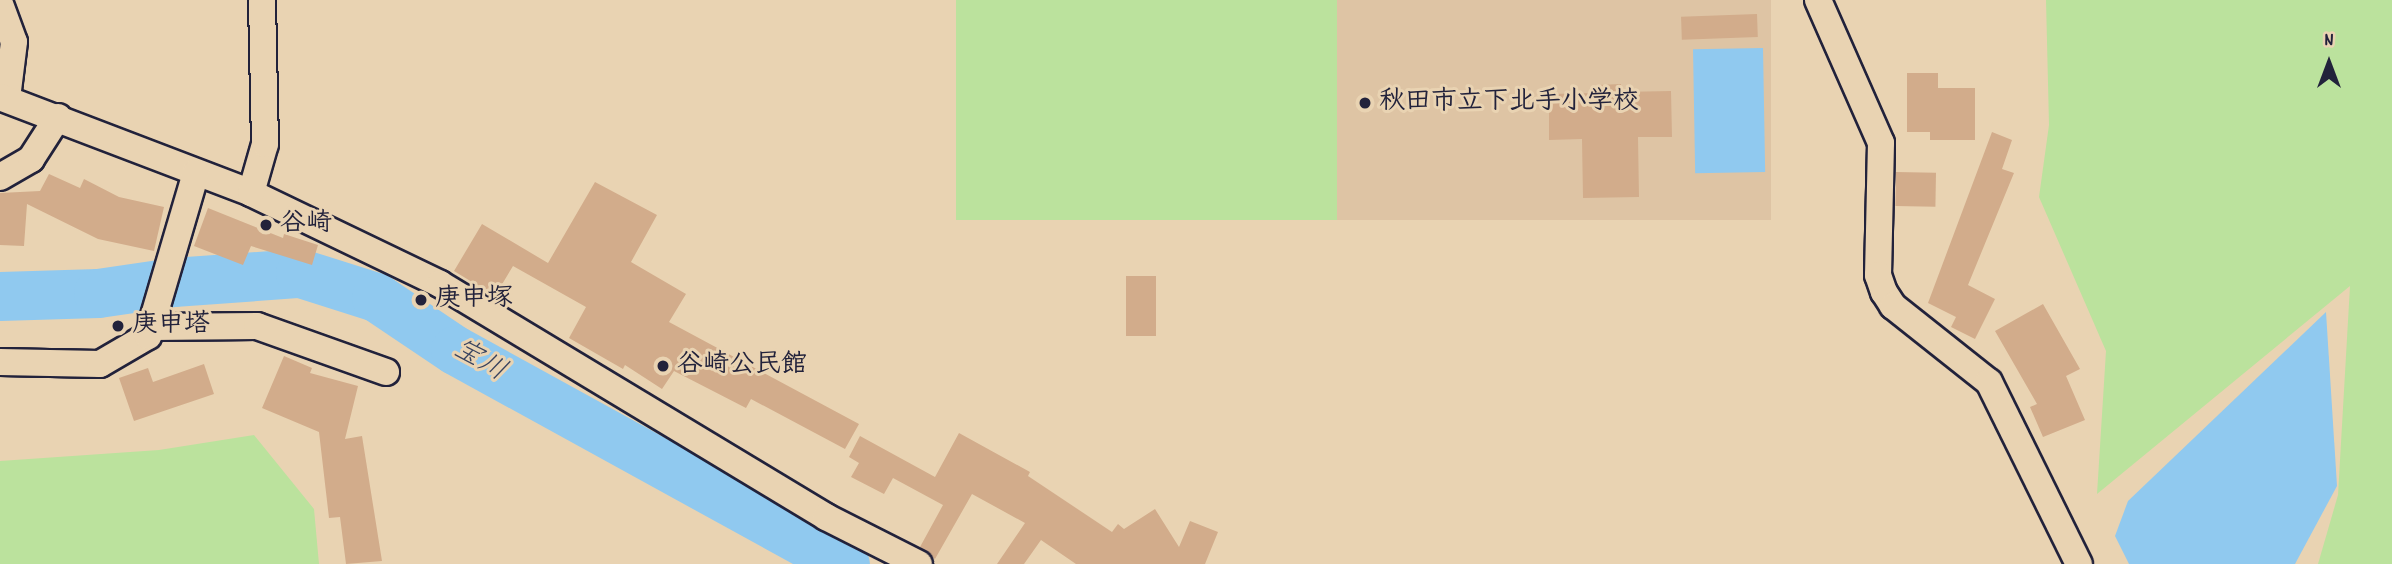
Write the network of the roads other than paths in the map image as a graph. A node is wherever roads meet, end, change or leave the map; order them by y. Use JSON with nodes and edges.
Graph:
{"nodes":[{"id":1,"x":262,"y":0,"type":"edge"},
{"id":2,"x":1818,"y":0,"type":"edge"},
{"id":3,"x":0,"y":4,"type":"edge"},
{"id":4,"x":4,"y":98,"type":"edge"},
{"id":5,"x":58,"y":117,"type":"junction"},
{"id":6,"x":196,"y":173,"type":"junction"},
{"id":7,"x":0,"y":177,"type":"edge"},
{"id":8,"x":251,"y":193,"type":"junction"},
{"id":9,"x":155,"y":318,"type":"junction"},
{"id":10,"x":0,"y":362,"type":"edge"},
{"id":11,"x":386,"y":372,"type":"dead end"},
{"id":12,"x":919,"y":564,"type":"edge"},
{"id":13,"x":2079,"y":564,"type":"edge"}],
"edges":[{"from":1,"to":8,"type":"street"},
{"from":2,"to":13,"type":"street"},
{"from":3,"to":4,"type":"street"},
{"from":4,"to":5,"type":"street"},
{"from":5,"to":6,"type":"street"},
{"from":5,"to":7,"type":"street"},
{"from":6,"to":8,"type":"street"},
{"from":6,"to":9,"type":"street"},
{"from":8,"to":12,"type":"street"},
{"from":9,"to":10,"type":"street"},
{"from":9,"to":11,"type":"street"}]}
